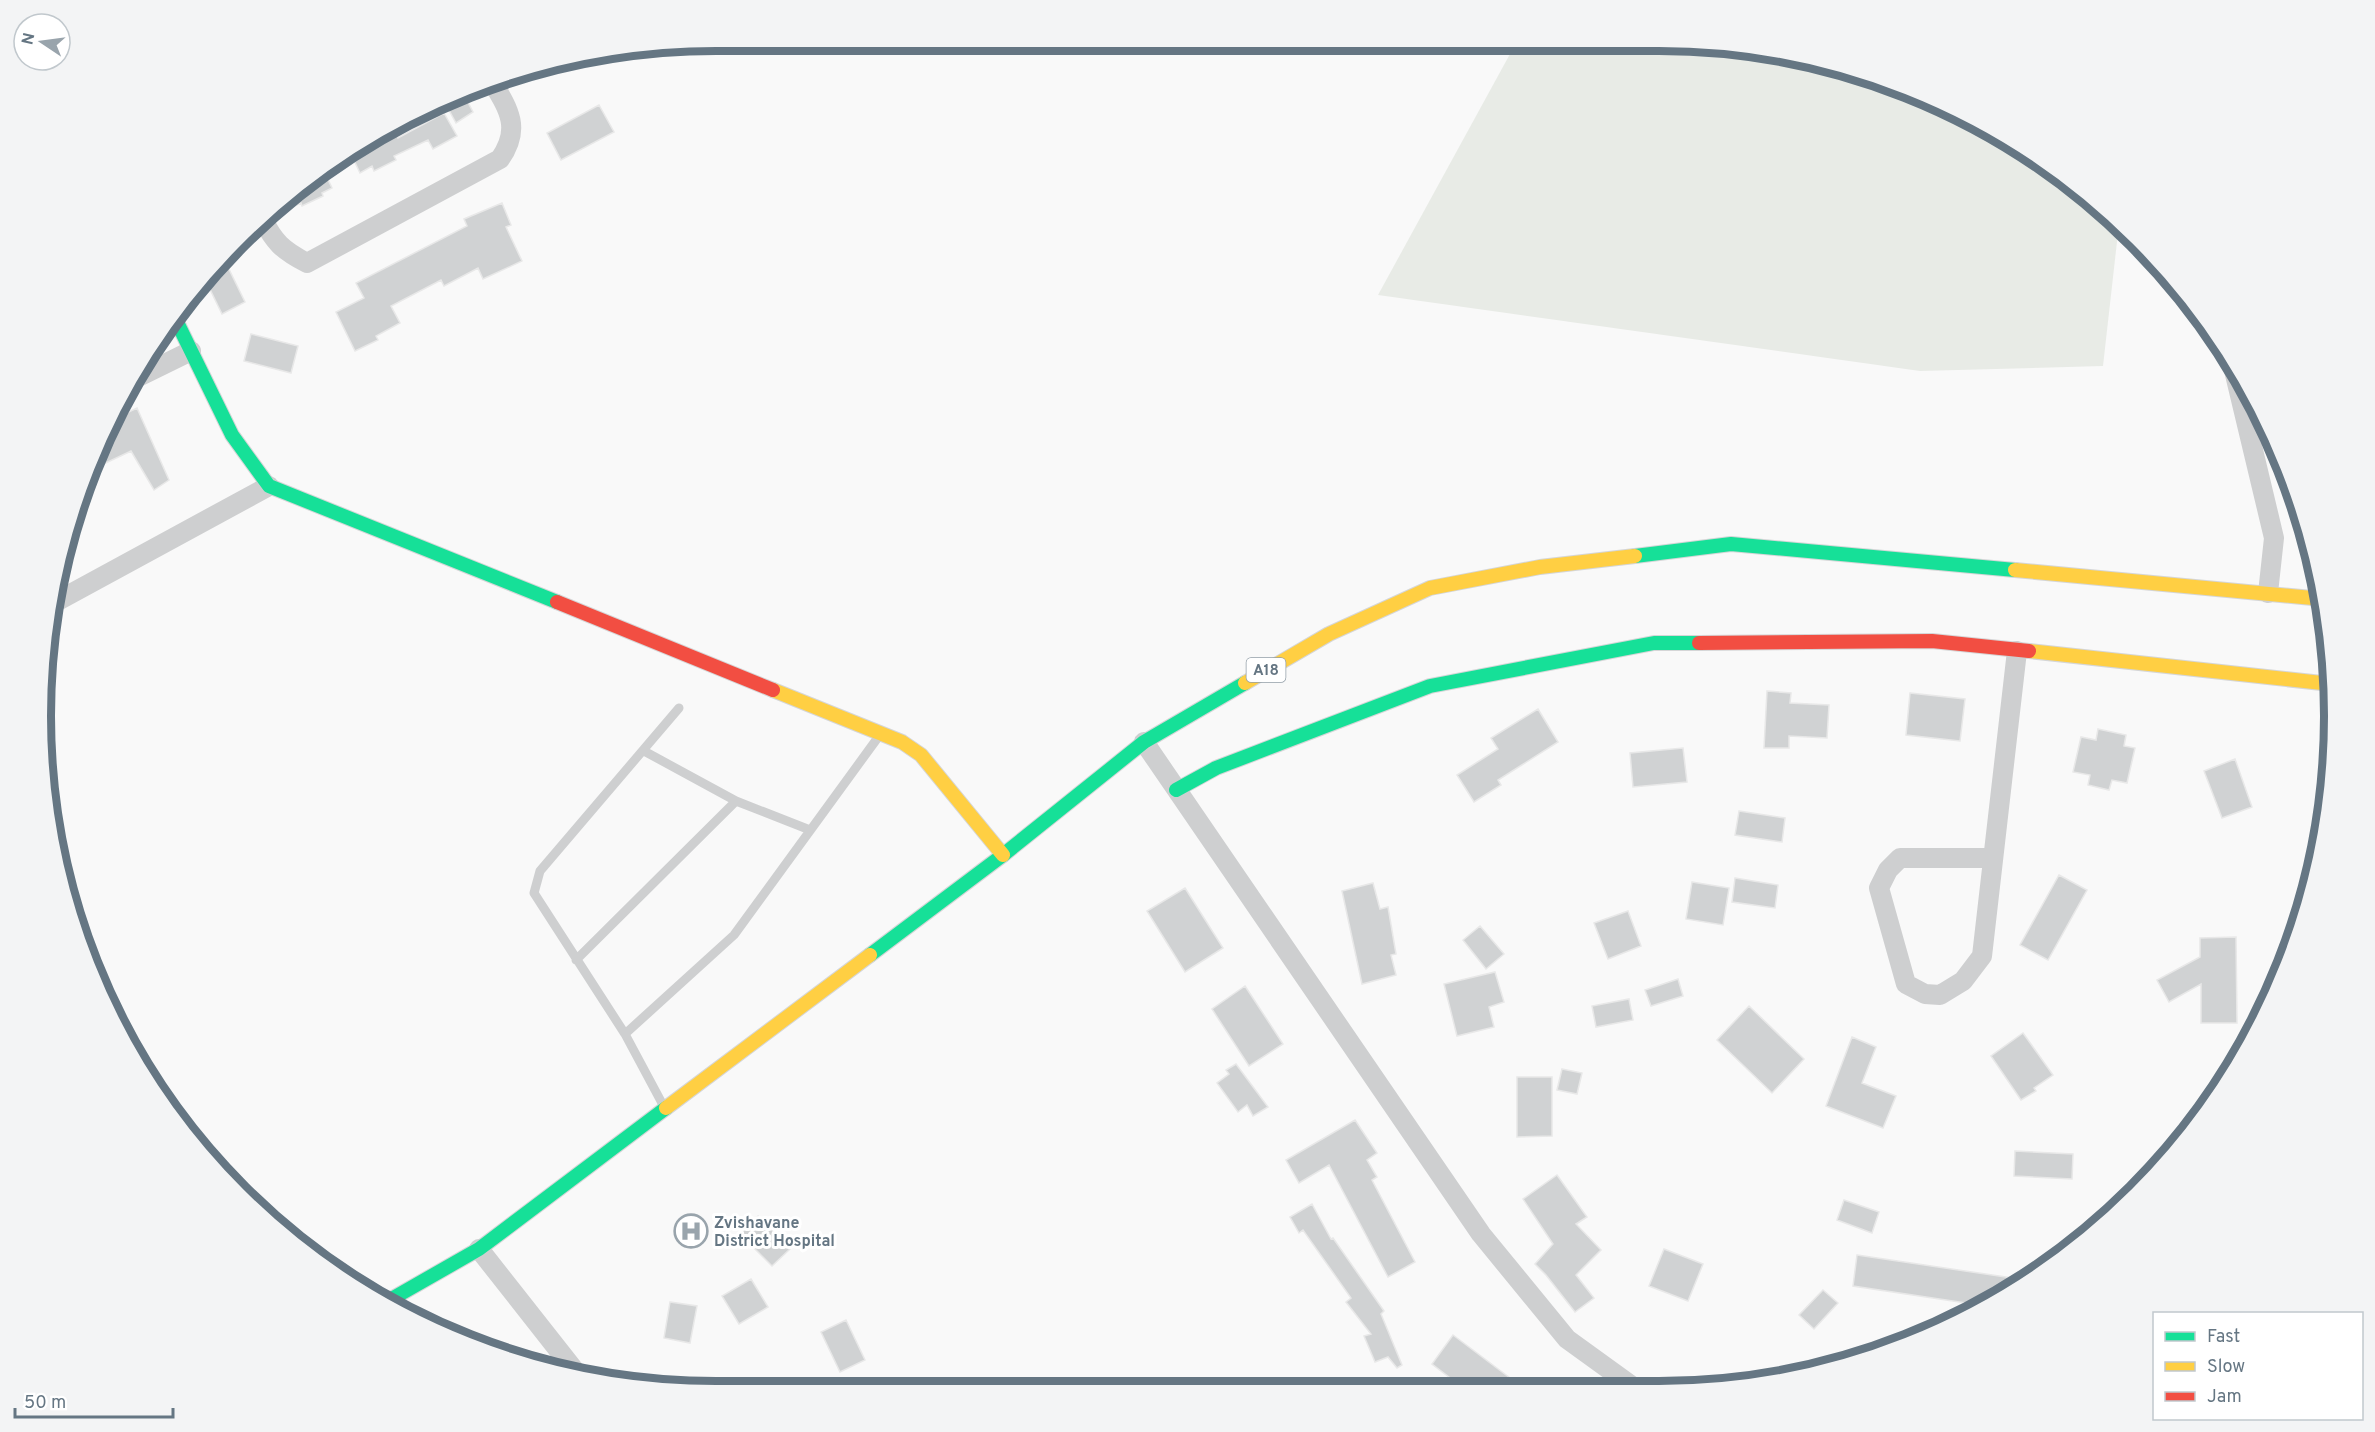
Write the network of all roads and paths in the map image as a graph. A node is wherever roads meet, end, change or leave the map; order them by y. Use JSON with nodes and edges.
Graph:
{"nodes":[{"id":1,"x":496,"y":88,"type":"edge"},
{"id":2,"x":267,"y":227,"type":"edge"},
{"id":3,"x":178,"y":325,"type":"edge"},
{"id":4,"x":191,"y":351,"type":"junction"},
{"id":5,"x":146,"y":373,"type":"edge"},
{"id":6,"x":2239,"y":392,"type":"edge"},
{"id":7,"x":269,"y":486,"type":"junction"},
{"id":8,"x":2268,"y":593,"type":"junction"},
{"id":9,"x":2313,"y":598,"type":"edge"},
{"id":10,"x":62,"y":599,"type":"edge"},
{"id":11,"x":2017,"y":651,"type":"junction"},
{"id":12,"x":2323,"y":683,"type":"edge"},
{"id":13,"x":679,"y":708,"type":"dead end"},
{"id":14,"x":881,"y":732,"type":"junction"},
{"id":15,"x":1144,"y":742,"type":"junction"},
{"id":16,"x":644,"y":751,"type":"junction"},
{"id":17,"x":1176,"y":790,"type":"junction"},
{"id":18,"x":736,"y":801,"type":"junction"},
{"id":19,"x":810,"y":830,"type":"junction"},
{"id":20,"x":1003,"y":855,"type":"junction"},
{"id":21,"x":1993,"y":858,"type":"junction"},
{"id":22,"x":576,"y":960,"type":"junction"},
{"id":23,"x":625,"y":1035,"type":"junction"},
{"id":24,"x":665,"y":1110,"type":"junction"},
{"id":25,"x":479,"y":1249,"type":"junction"},
{"id":26,"x":394,"y":1298,"type":"edge"},
{"id":27,"x":570,"y":1364,"type":"edge"},
{"id":28,"x":1625,"y":1381,"type":"edge"}],
"edges":[{"from":1,"to":2,"type":"street"},
{"from":3,"to":4,"type":"main road"},
{"from":4,"to":5,"type":"street"},
{"from":4,"to":7,"type":"main road"},
{"from":6,"to":8,"type":"street"},
{"from":7,"to":10,"type":"street"},
{"from":7,"to":14,"type":"main road"},
{"from":8,"to":9,"type":"main road","number":"A18"},
{"from":8,"to":15,"type":"main road","number":"A18"},
{"from":11,"to":12,"type":"main road"},
{"from":11,"to":17,"type":"main road"},
{"from":11,"to":21,"type":"street"},
{"from":13,"to":16,"type":"lane"},
{"from":14,"to":19,"type":"lane"},
{"from":14,"to":20,"type":"main road"},
{"from":15,"to":17,"type":"street"},
{"from":15,"to":20,"type":"main road","number":"A18"},
{"from":16,"to":18,"type":"lane"},
{"from":16,"to":22,"type":"lane"},
{"from":17,"to":28,"type":"street"},
{"from":18,"to":19,"type":"lane"},
{"from":18,"to":22,"type":"lane"},
{"from":19,"to":23,"type":"lane"},
{"from":20,"to":24,"type":"main road","number":"A18"},
{"from":21,"to":21,"type":"street"},
{"from":22,"to":23,"type":"lane"},
{"from":23,"to":24,"type":"lane"},
{"from":24,"to":25,"type":"main road","number":"A18"},
{"from":25,"to":26,"type":"main road","number":"A18"},
{"from":25,"to":27,"type":"street"}]}
